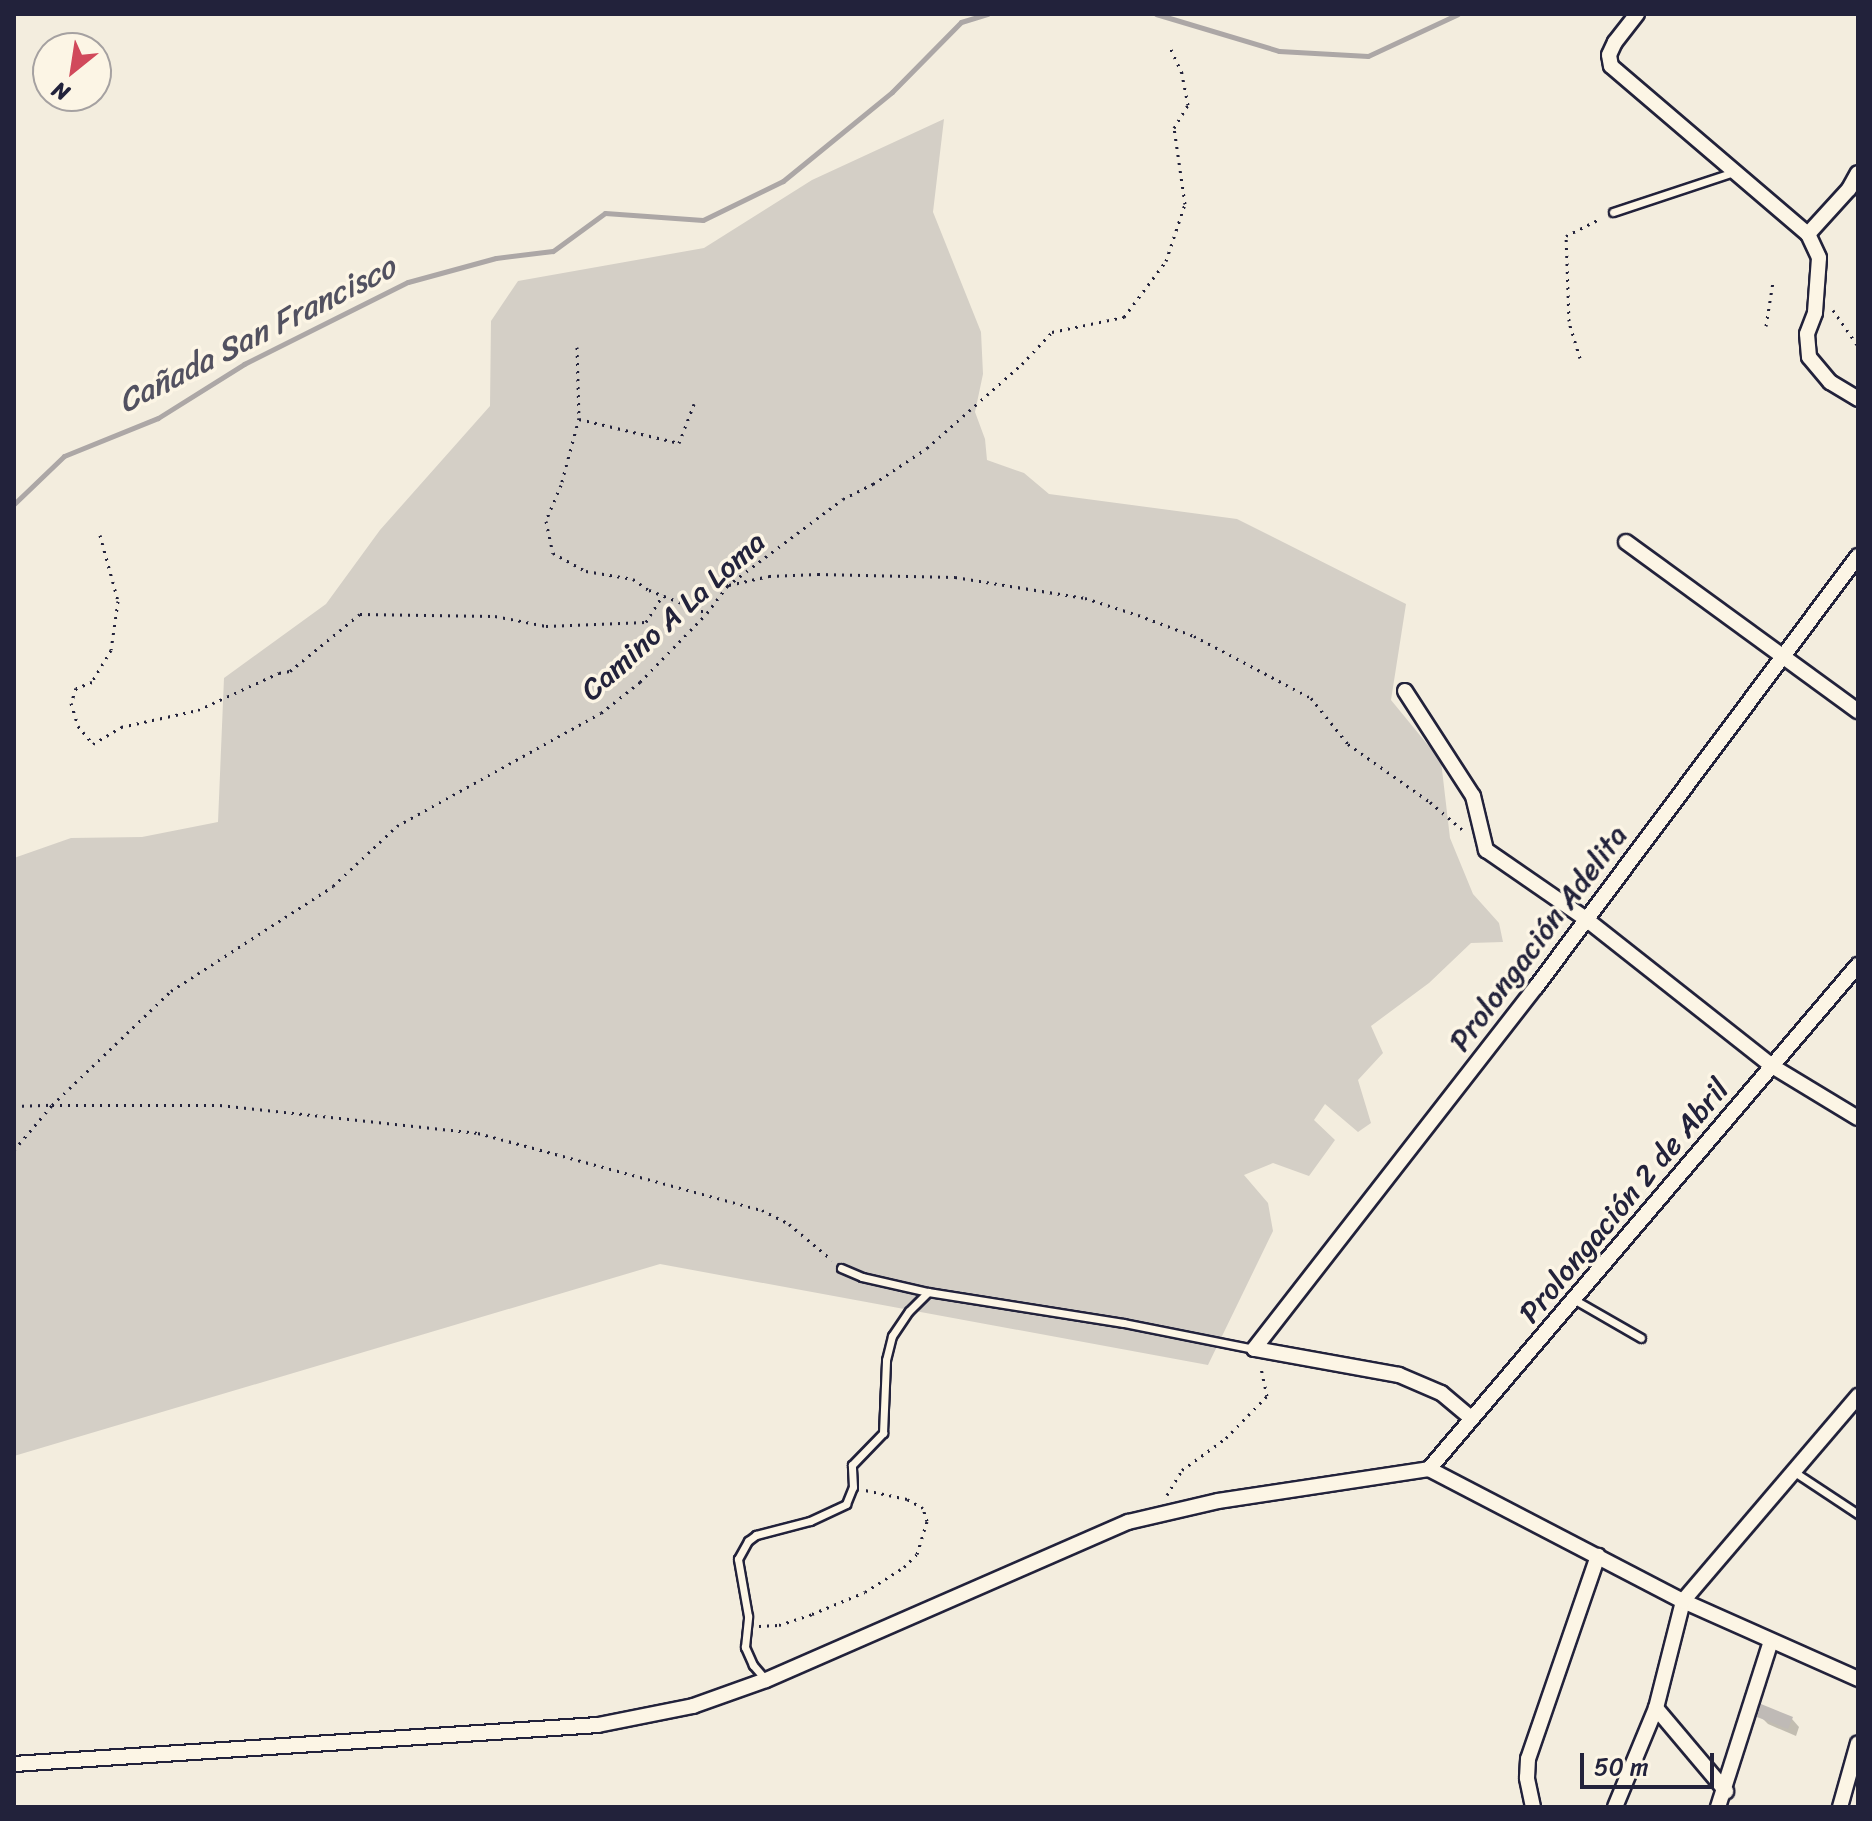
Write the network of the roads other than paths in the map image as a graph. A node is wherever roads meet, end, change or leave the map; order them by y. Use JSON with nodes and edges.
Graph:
{"nodes":[{"id":1,"x":1637,"y":14,"type":"edge"},
{"id":2,"x":1734,"y":172,"type":"junction"},
{"id":3,"x":1858,"y":173,"type":"edge"},
{"id":4,"x":1613,"y":212,"type":"road end"},
{"id":5,"x":1808,"y":234,"type":"junction"},
{"id":6,"x":1858,"y":399,"type":"edge"},
{"id":7,"x":1626,"y":542,"type":"dead end"},
{"id":8,"x":1858,"y":556,"type":"edge"},
{"id":9,"x":1783,"y":657,"type":"junction"},
{"id":10,"x":1405,"y":691,"type":"dead end"},
{"id":11,"x":1858,"y":711,"type":"edge"},
{"id":12,"x":1586,"y":919,"type":"junction"},
{"id":13,"x":1858,"y":965,"type":"edge"},
{"id":14,"x":1772,"y":1066,"type":"junction"},
{"id":15,"x":1858,"y":1118,"type":"edge"},
{"id":16,"x":841,"y":1268,"type":"road end"},
{"id":17,"x":928,"y":1292,"type":"junction"},
{"id":18,"x":1575,"y":1300,"type":"junction"},
{"id":19,"x":1641,"y":1338,"type":"dead end"},
{"id":20,"x":1254,"y":1349,"type":"junction"},
{"id":21,"x":1858,"y":1396,"type":"edge"},
{"id":22,"x":1471,"y":1418,"type":"junction"},
{"id":23,"x":1429,"y":1469,"type":"junction"},
{"id":24,"x":1792,"y":1470,"type":"junction"},
{"id":25,"x":1858,"y":1514,"type":"edge"},
{"id":26,"x":1598,"y":1556,"type":"junction"},
{"id":27,"x":1683,"y":1601,"type":"junction"},
{"id":28,"x":1771,"y":1641,"type":"junction"},
{"id":29,"x":1858,"y":1679,"type":"edge"},
{"id":30,"x":766,"y":1680,"type":"junction"},
{"id":31,"x":1656,"y":1708,"type":"junction"},
{"id":32,"x":1858,"y":1743,"type":"edge"},
{"id":33,"x":14,"y":1764,"type":"edge"},
{"id":34,"x":1726,"y":1791,"type":"junction"},
{"id":35,"x":1533,"y":1807,"type":"edge"},
{"id":36,"x":1615,"y":1807,"type":"edge"},
{"id":37,"x":1718,"y":1807,"type":"edge"},
{"id":38,"x":1840,"y":1807,"type":"edge"}],
"edges":[{"from":1,"to":2,"type":"street"},
{"from":2,"to":4,"type":"lane"},
{"from":2,"to":5,"type":"street"},
{"from":3,"to":5,"type":"street"},
{"from":5,"to":6,"type":"street"},
{"from":7,"to":9,"type":"street"},
{"from":8,"to":9,"type":"street","name":"Prolongación Adelita"},
{"from":9,"to":11,"type":"street"},
{"from":9,"to":12,"type":"street","name":"Prolongación Adelita"},
{"from":10,"to":12,"type":"street"},
{"from":12,"to":14,"type":"street"},
{"from":12,"to":20,"type":"street","name":"Prolongación Adelita"},
{"from":13,"to":14,"type":"street","name":"Prolongación 2 de Abril"},
{"from":14,"to":15,"type":"street"},
{"from":14,"to":18,"type":"street","name":"Prolongación 2 de Abril"},
{"from":16,"to":17,"type":"lane"},
{"from":17,"to":20,"type":"lane"},
{"from":17,"to":30,"type":"lane"},
{"from":18,"to":19,"type":"lane"},
{"from":18,"to":22,"type":"street","name":"Prolongación 2 de Abril"},
{"from":20,"to":22,"type":"street"},
{"from":21,"to":24,"type":"street"},
{"from":22,"to":23,"type":"street","name":"Prolongación 2 de Abril"},
{"from":23,"to":26,"type":"street"},
{"from":23,"to":30,"type":"street"},
{"from":24,"to":25,"type":"lane"},
{"from":24,"to":27,"type":"street"},
{"from":26,"to":27,"type":"street"},
{"from":26,"to":35,"type":"street"},
{"from":27,"to":28,"type":"street"},
{"from":27,"to":31,"type":"street"},
{"from":28,"to":29,"type":"street"},
{"from":28,"to":34,"type":"street"},
{"from":30,"to":33,"type":"street"},
{"from":31,"to":34,"type":"street"},
{"from":31,"to":36,"type":"street"},
{"from":32,"to":38,"type":"street"},
{"from":34,"to":37,"type":"street"}]}
